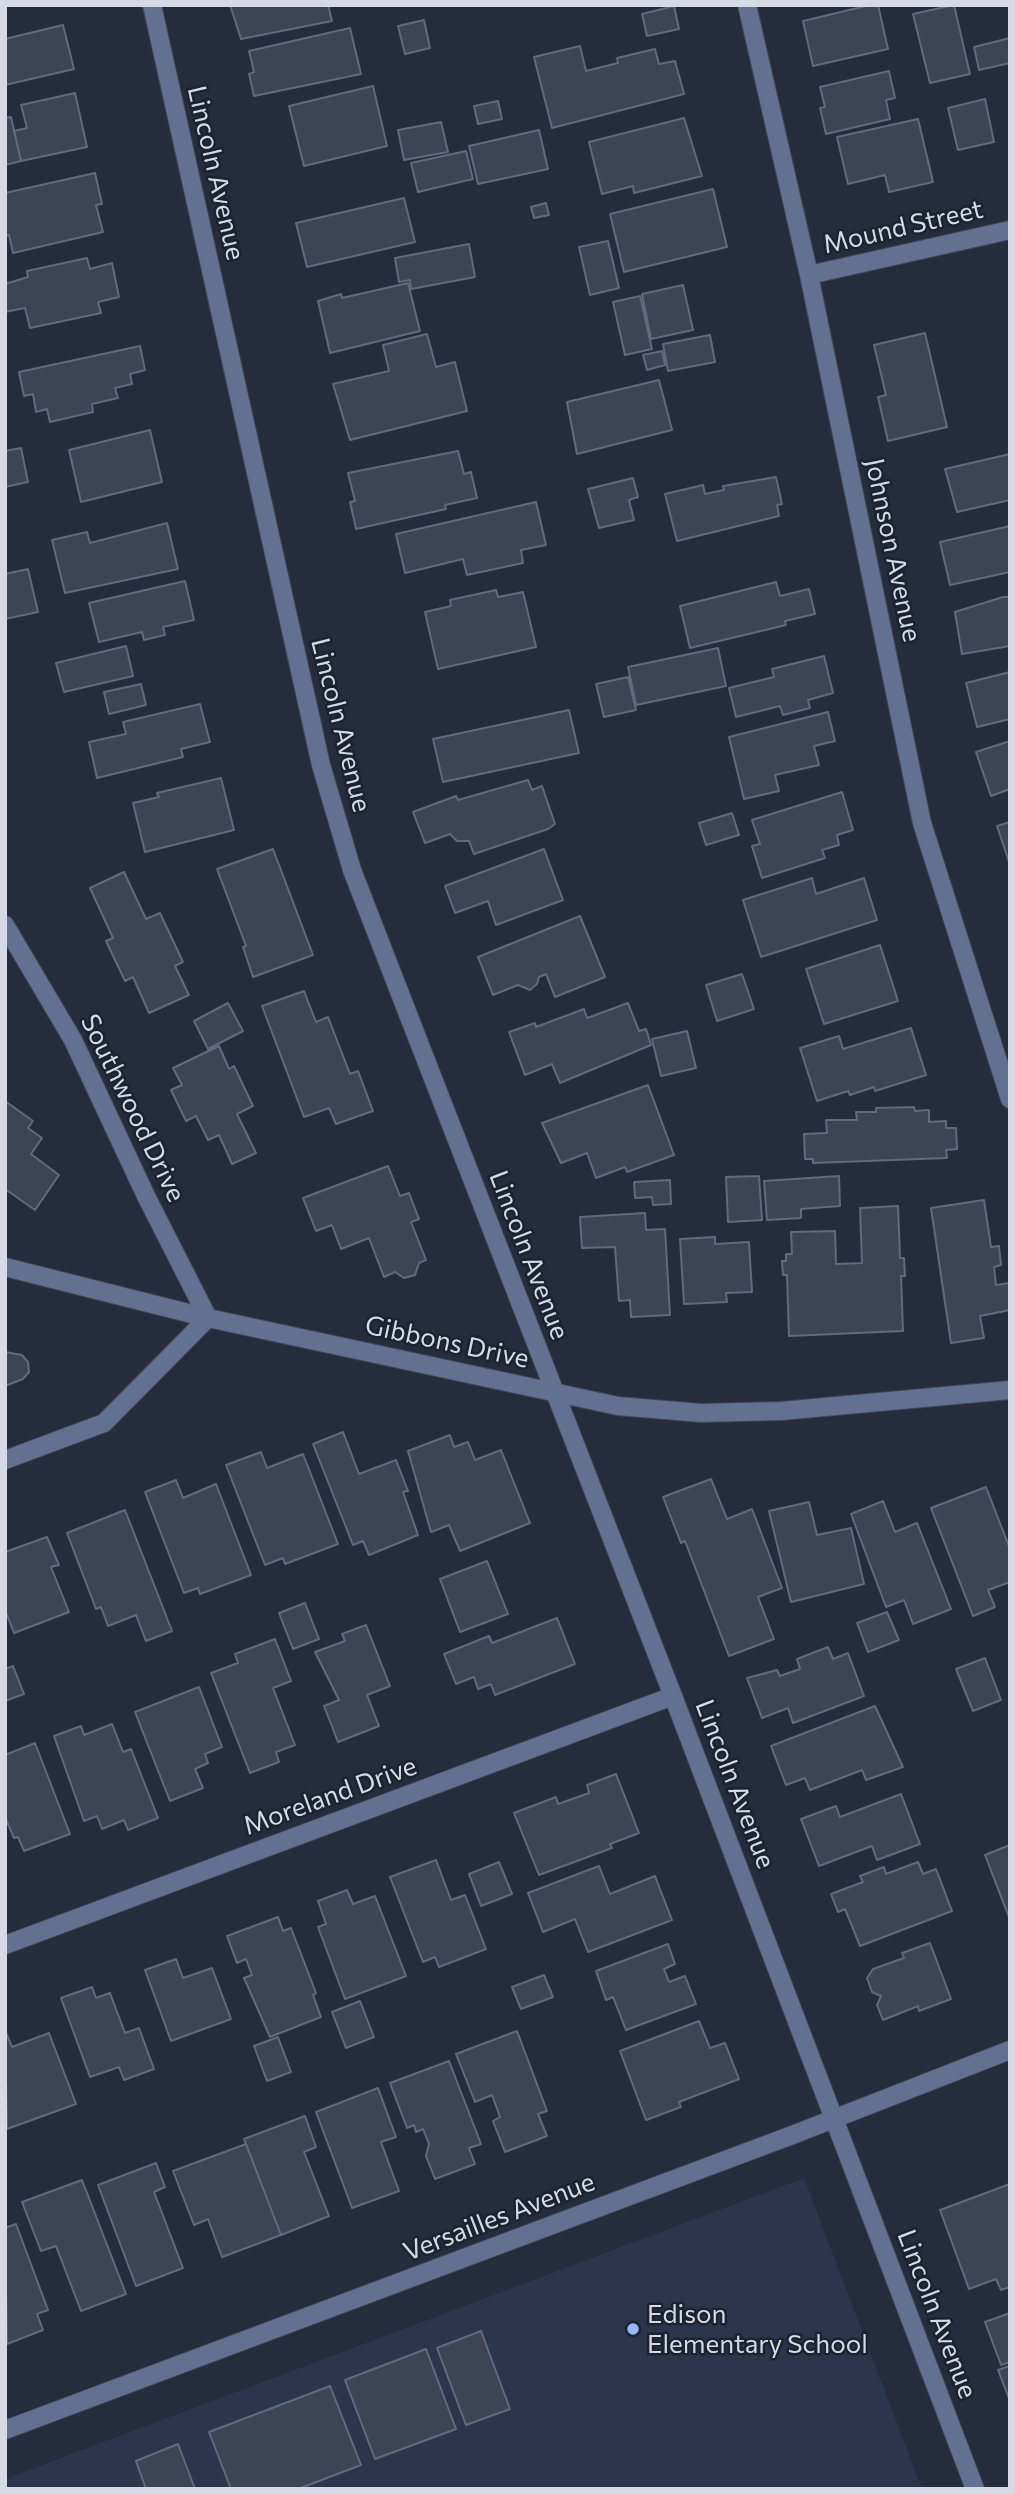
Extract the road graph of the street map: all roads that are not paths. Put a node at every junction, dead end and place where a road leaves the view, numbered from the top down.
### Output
1 (152, 5) edge
2 (747, 5) edge
3 (1010, 230) edge
4 (809, 275) junction
5 (5, 925) edge
6 (1010, 1099) edge
7 (5, 1267) edge
8 (208, 1318) junction
9 (1010, 1390) edge
10 (554, 1392) junction
11 (5, 1460) edge
12 (673, 1696) junction
13 (5, 1945) edge
14 (1010, 2050) edge
15 (835, 2118) junction
16 (5, 2431) edge
17 (975, 2489) edge

1 - 10 street, Lincoln Avenue
2 - 4 street, Johnson Avenue
3 - 4 street, Mound Street
4 - 6 street, Johnson Avenue
5 - 8 street, Southwood Drive
7 - 8 street, Gibbons Drive
8 - 10 street, Gibbons Drive
8 - 11 street
9 - 10 street, Gibbons Drive
10 - 12 street, Lincoln Avenue
12 - 13 street, Moreland Drive
12 - 15 street, Lincoln Avenue
14 - 15 street, Versailles Avenue
15 - 16 street, Versailles Avenue
15 - 17 street, Lincoln Avenue

